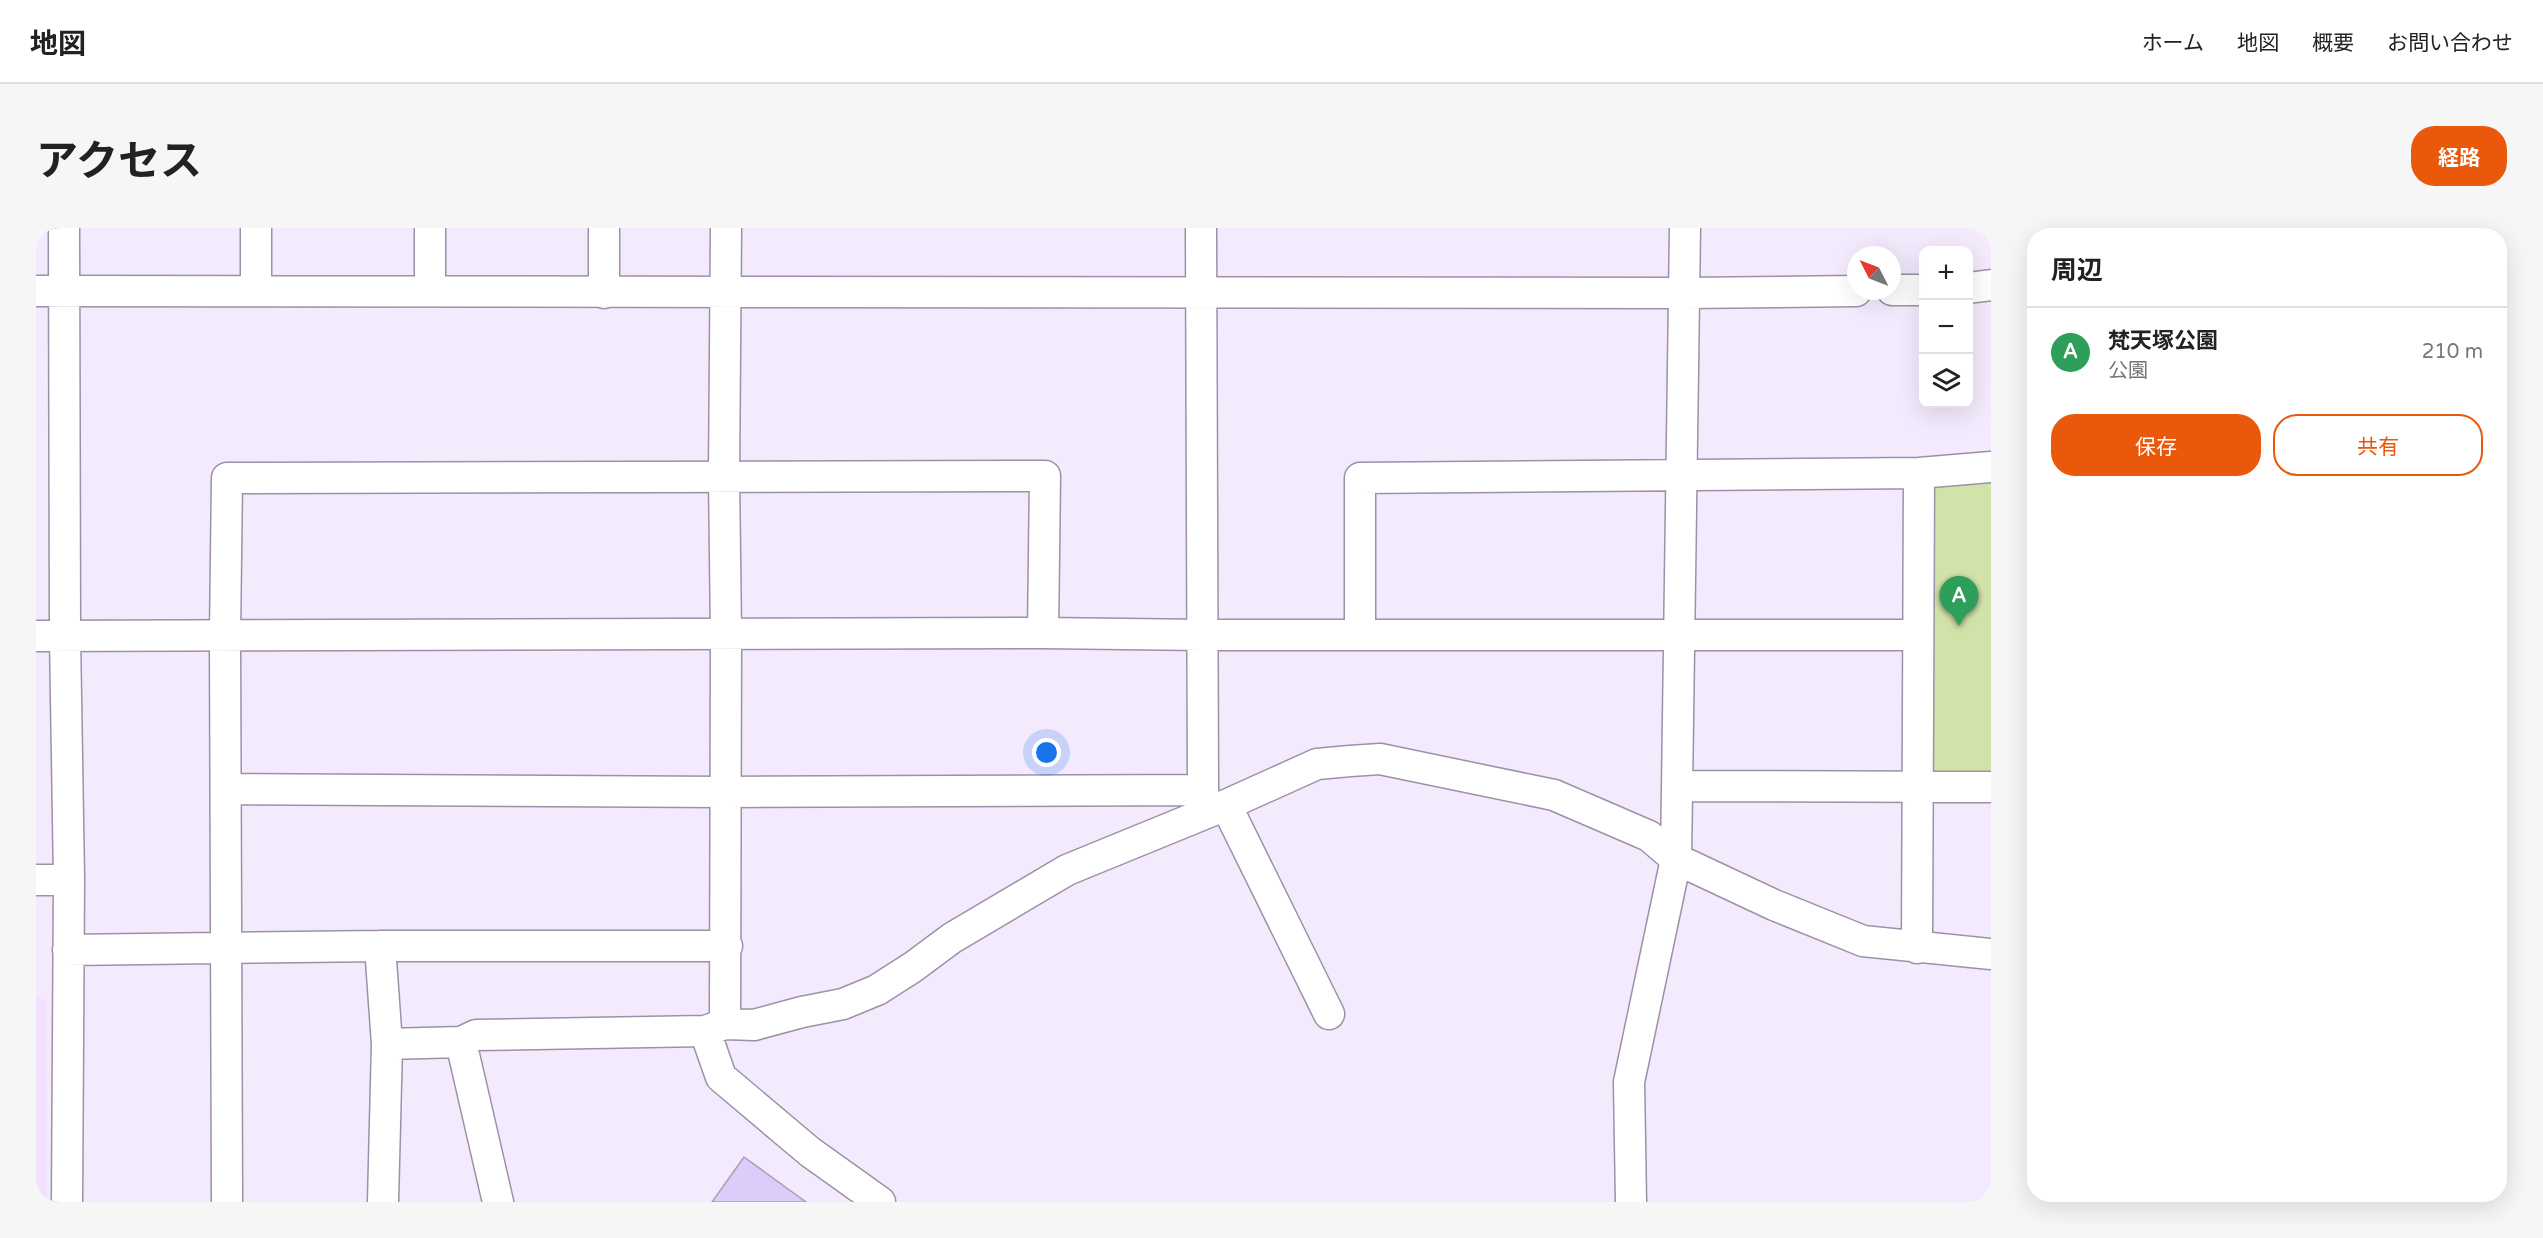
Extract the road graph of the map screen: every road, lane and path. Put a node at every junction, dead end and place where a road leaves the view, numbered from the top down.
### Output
1 (64, 228) edge
2 (256, 228) edge
3 (430, 228) edge
4 (604, 228) edge
5 (726, 228) edge
6 (1201, 228) edge
7 (1685, 228) edge
8 (1991, 285) edge
9 (1973, 287) edge
10 (1901, 290) edge
11 (1919, 290) edge
12 (50, 291) edge
13 (255, 291) junction
14 (430, 291) junction
15 (1847, 291) edge
16 (1201, 292) junction
17 (604, 293) junction
18 (727, 293) junction
19 (1685, 293) junction
20 (1991, 467) edge
21 (1919, 473) junction
22 (1682, 475) junction
23 (724, 476) junction
24 (1043, 633) junction
25 (726, 634) junction
26 (1203, 635) junction
27 (1360, 635) junction
28 (1917, 635) junction
29 (50, 636) edge
30 (225, 636) junction
31 (1680, 636) junction
32 (1677, 786) junction
33 (1918, 787) junction
34 (1991, 787) edge
35 (226, 789) junction
36 (724, 792) junction
37 (1211, 802) junction
38 (1676, 859) junction
39 (36, 880) edge
40 (69, 880) junction
41 (380, 946) junction
42 (727, 946) junction
43 (227, 947) junction
44 (1917, 948) junction
45 (68, 950) junction
46 (1991, 954) edge
47 (1329, 1014) dead end
48 (715, 1028) junction
49 (461, 1042) junction
50 (387, 1044) junction
51 (67, 1202) edge
52 (227, 1202) edge
53 (383, 1202) edge
54 (498, 1202) edge
55 (880, 1202) edge
56 (1631, 1202) edge

1 - 12 street
2 - 13 street
3 - 14 street
4 - 17 street
5 - 18 street
6 - 16 street
7 - 19 street
8 - 9 street
10 - 11 street
12 - 13 street
12 - 29 street
13 - 14 street
14 - 17 street
15 - 19 street
16 - 18 street
16 - 19 street
16 - 26 street
17 - 18 street
18 - 23 street
19 - 22 street
20 - 21 street
21 - 22 street
21 - 28 street
22 - 27 street
22 - 31 street
23 - 24 street
23 - 25 street
23 - 30 street
24 - 25 street
24 - 26 street
25 - 30 street
25 - 36 street
26 - 27 street
26 - 37 street
27 - 31 street
28 - 31 street
28 - 33 street
29 - 30 street
29 - 40 street
30 - 35 street
31 - 32 street
32 - 33 street
32 - 38 street
33 - 34 street
33 - 44 street
35 - 36 street
35 - 43 street
36 - 37 street
36 - 42 street
37 - 38 street
37 - 47 street
37 - 48 street
38 - 44 street
38 - 56 street
39 - 40 street
40 - 45 street
41 - 42 street
41 - 43 street
41 - 50 street
42 - 48 street
43 - 45 street
43 - 52 street
44 - 46 street
45 - 51 street
48 - 49 street
48 - 55 street
49 - 50 street
49 - 54 street
50 - 53 street

